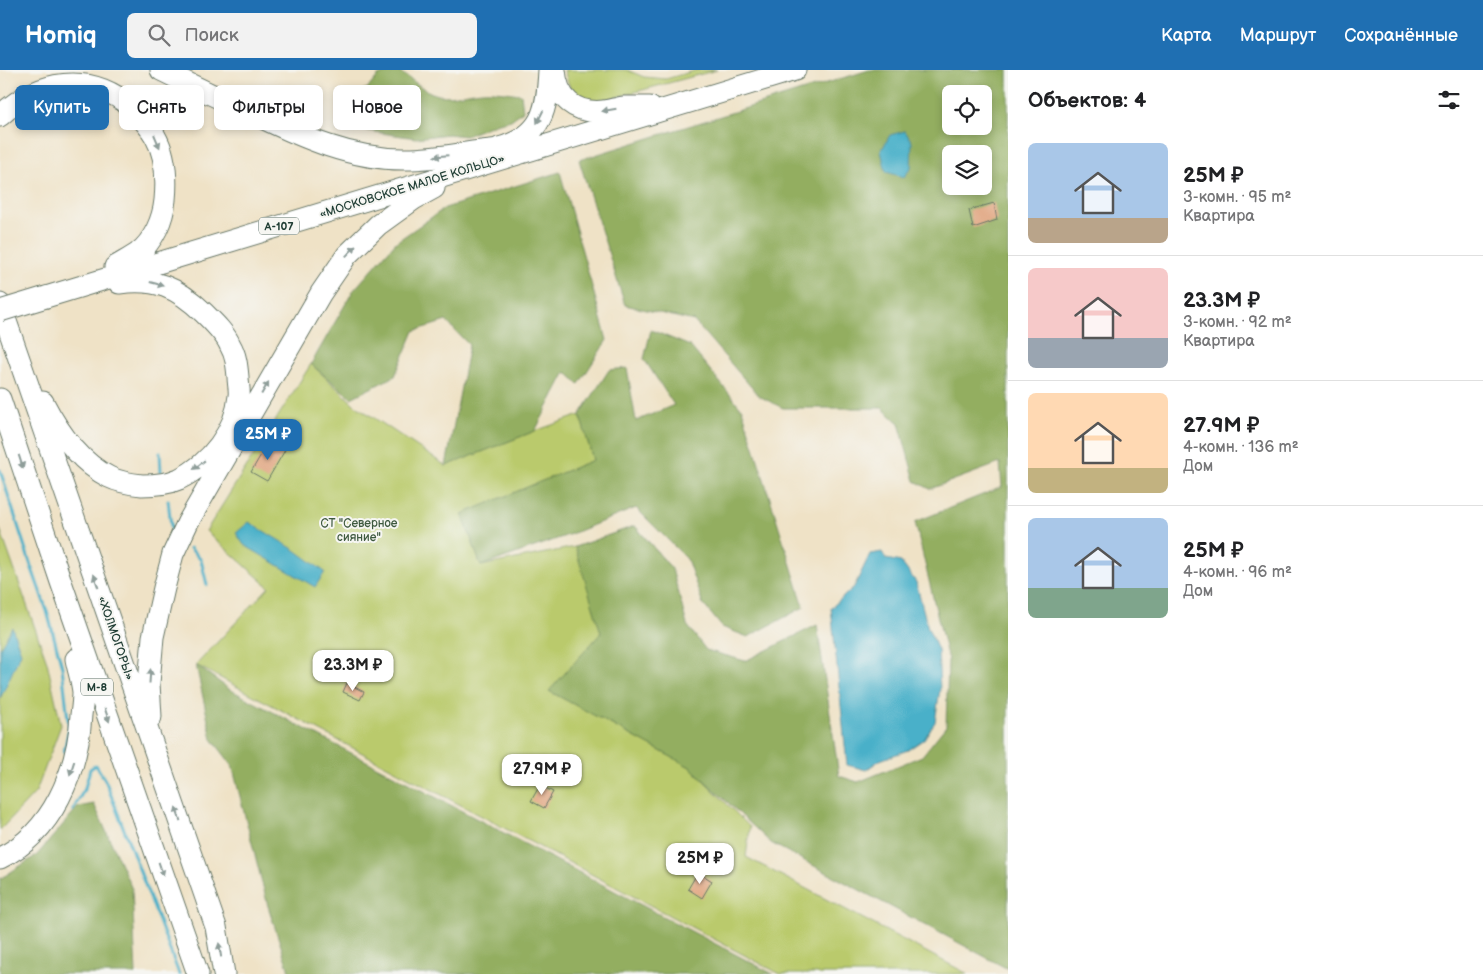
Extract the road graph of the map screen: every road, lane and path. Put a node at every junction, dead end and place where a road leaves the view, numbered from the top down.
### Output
1 (162, 70) edge
2 (549, 70) edge
3 (555, 70) edge
4 (795, 70) edge
5 (675, 107) junction
6 (0, 116) edge
7 (541, 147) junction
8 (489, 150) junction
9 (473, 168) junction
10 (79, 286) junction
11 (0, 304) edge
12 (0, 311) edge
13 (13, 344) junction
14 (0, 399) edge
15 (61, 582) junction
16 (153, 742) junction
17 (0, 858) edge
18 (198, 974) edge
19 (224, 974) edge

8 -> 1 highway
2 -> 8 highway
5 -> 3 highway
4 - 5 highway, «МОСКОВСКОЕ МАЛОЕ КОЛЬЦО» / А-107
5 - 7 highway, «МОСКОВСКОЕ МАЛОЕ КОЛЬЦО» / А-107
6 -> 10 highway
7 - 8 highway
7 - 9 highway, «МОСКОВСКОЕ МАЛОЕ КОЛЬЦО» / А-107
9 - 10 highway, «МОСКОВСКОЕ МАЛОЕ КОЛЬЦО» / А-107
16 -> 9 highway
10 - 12 highway, «МОСКОВСКОЕ МАЛОЕ КОЛЬЦО» / А-107, bridge
10 -> 13 highway
11 - 13 highway, «ХОЛМОГОРЫ» / М-8
16 -> 13 highway, «ХОЛМОГОРЫ» / М-8
14 -> 15 highway, М-8
15 -> 17 highway
15 -> 18 highway, М-8
19 -> 16 highway, «ХОЛМОГОРЫ» / М-8

